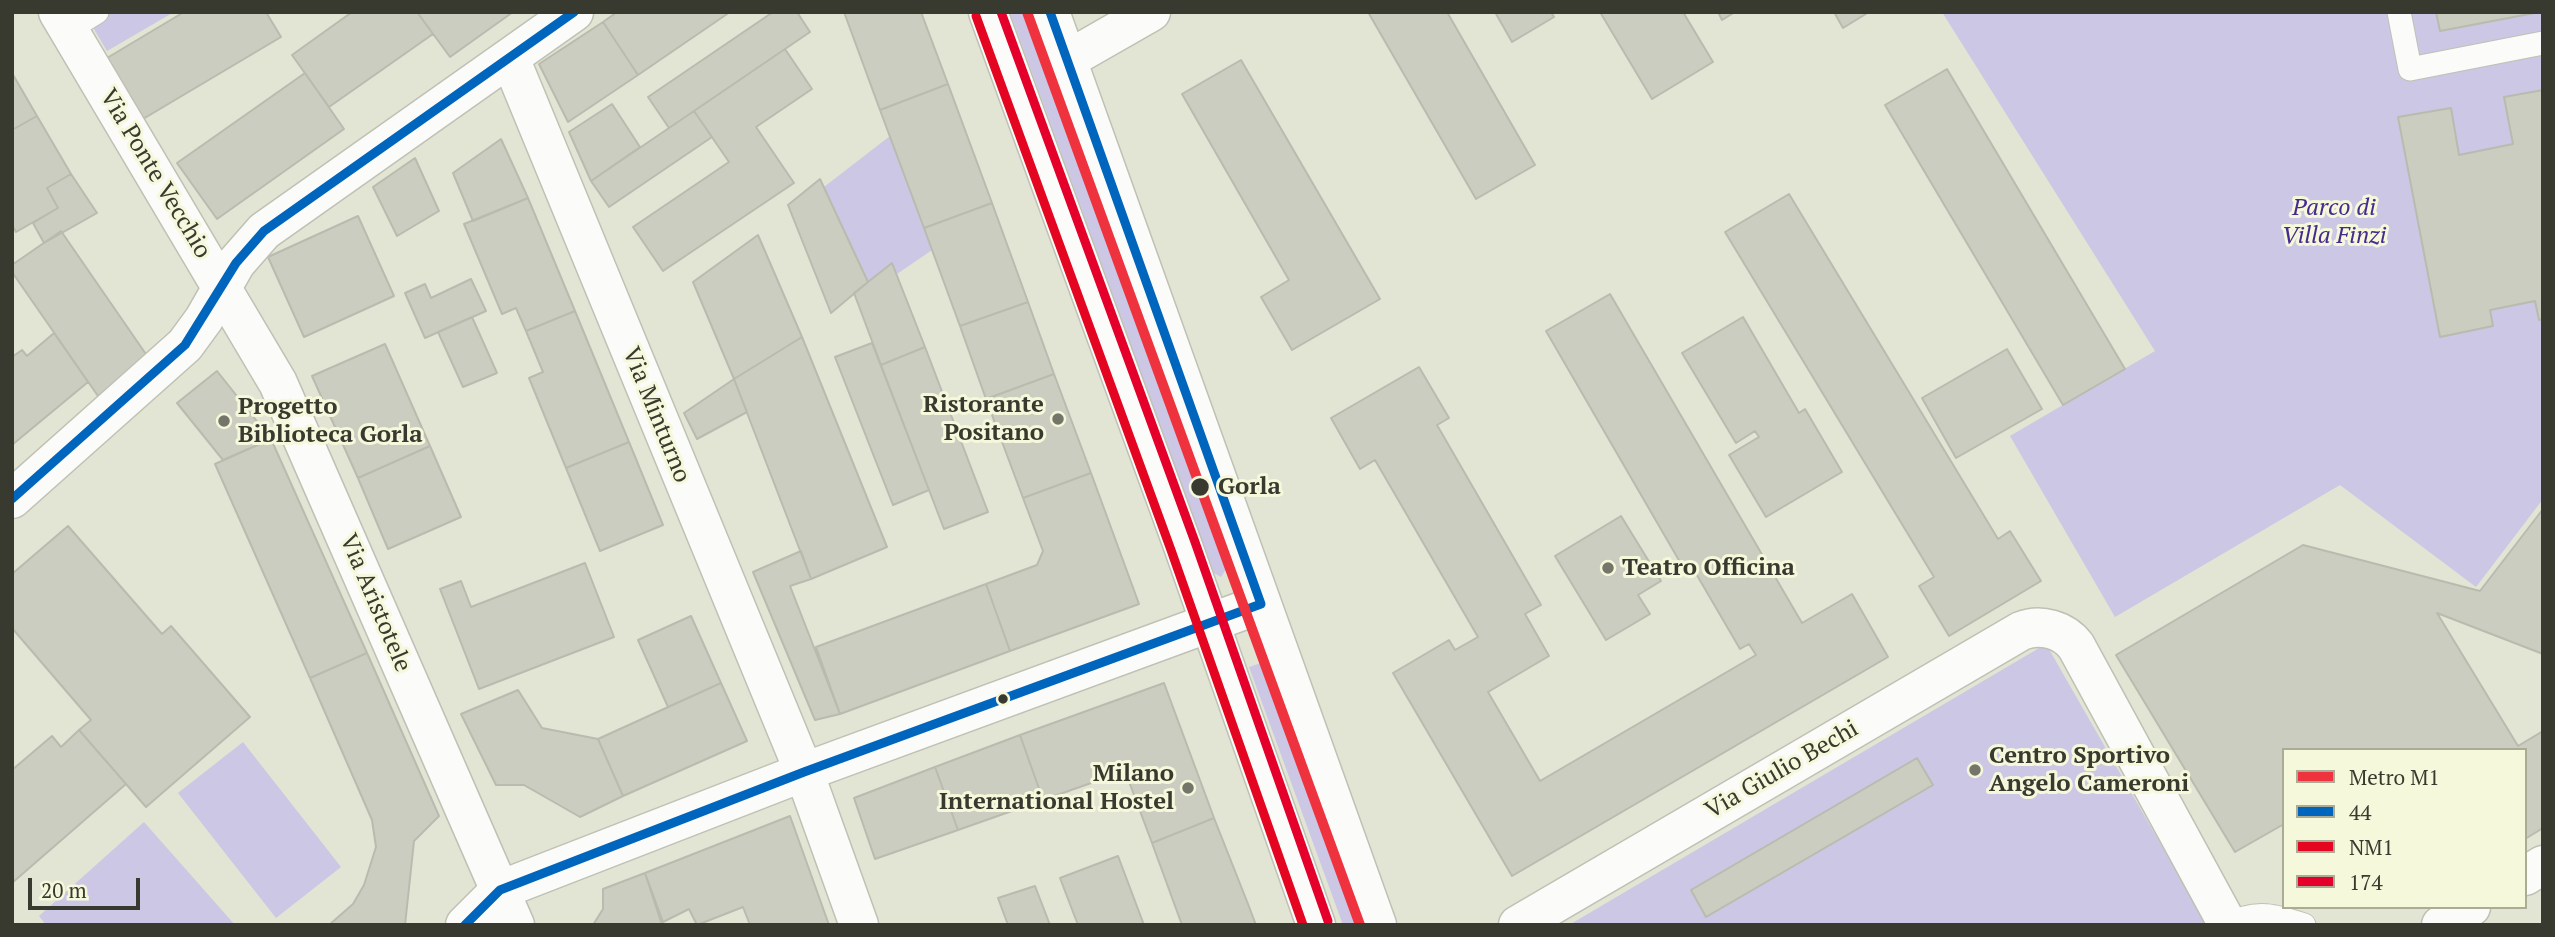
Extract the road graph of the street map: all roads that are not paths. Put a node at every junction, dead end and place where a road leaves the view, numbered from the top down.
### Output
1 (574, 12) edge
2 (988, 12) edge
3 (1050, 12) edge
4 (1150, 12) edge
5 (2399, 12) edge
6 (77, 29) edge
7 (2543, 43) edge
8 (510, 58) junction
9 (1067, 60) junction
10 (222, 288) junction
11 (12, 499) edge
12 (1261, 604) junction
13 (1209, 624) junction
14 (804, 772) junction
15 (2543, 866) edge
16 (2527, 875) edge
17 (500, 890) junction
18 (2468, 909) edge
19 (465, 925) edge
20 (515, 925) edge
21 (859, 925) edge
22 (1316, 925) edge
23 (1377, 925) edge
24 (1518, 925) edge
25 (2229, 925) edge
26 (2304, 925) edge
27 (2441, 925) edge

1 - 8 street
2 - 13 street
3 - 9 street
4 - 9 street
5 - 7 lane
6 - 10 street, Via Ponte Vecchio
8 - 10 street
8 - 14 street, Via Minturno
9 - 12 street
10 - 11 street
10 - 17 street, Via Aristotele
12 - 13 street
12 - 23 street
13 - 14 street
13 - 22 street
14 - 17 street
14 - 21 street, Via Minturno
15 - 16 street
17 - 19 street
17 - 20 street, Via Aristotele
18 - 27 street
24 - 25 street, Via Giulio Bechi
25 - 26 lane

